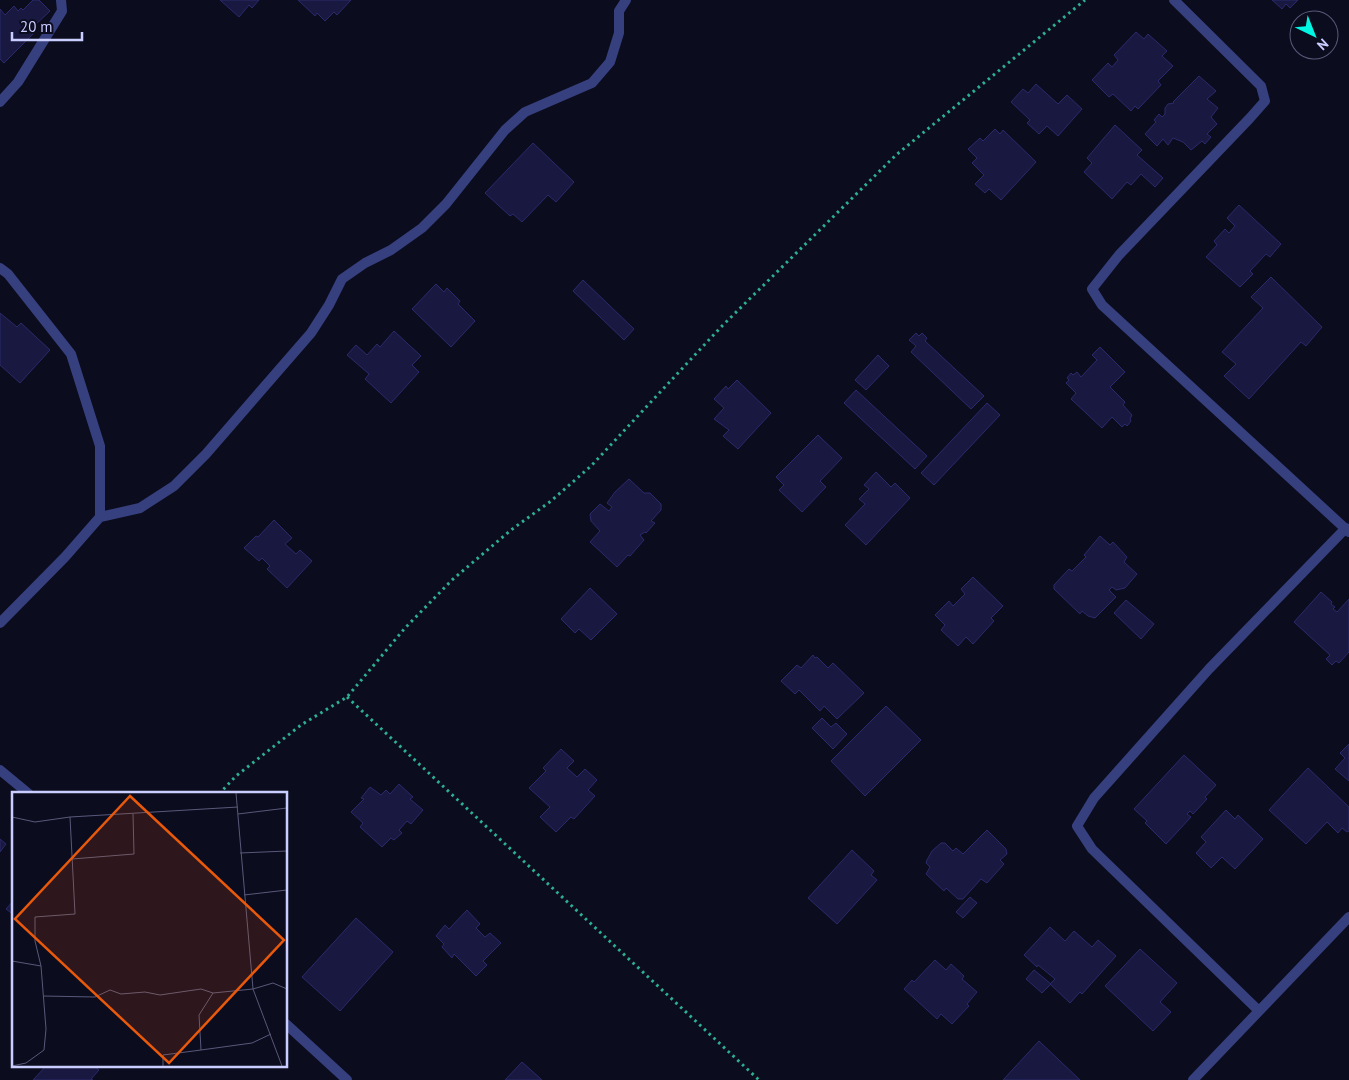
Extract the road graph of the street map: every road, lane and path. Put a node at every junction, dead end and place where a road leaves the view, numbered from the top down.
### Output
1 (61, 0) edge
2 (626, 0) edge
3 (1086, 0) edge
4 (1174, 0) edge
5 (0, 102) edge
6 (0, 268) edge
7 (100, 517) junction
8 (1347, 530) edge
9 (0, 623) edge
10 (347, 697) junction
11 (0, 770) edge
12 (27, 792) edge
13 (222, 792) edge
14 (1349, 916) edge
15 (1259, 1011) junction
16 (288, 1026) edge
17 (347, 1080) edge
18 (759, 1080) edge
19 (1193, 1080) edge

1 - 5 street
2 - 7 street
3 - 10 path
4 - 8 street
6 - 7 street
7 - 9 street
8 - 15 street
10 - 13 path
10 - 18 path
11 - 12 street
14 - 15 street
15 - 19 street
16 - 17 street

